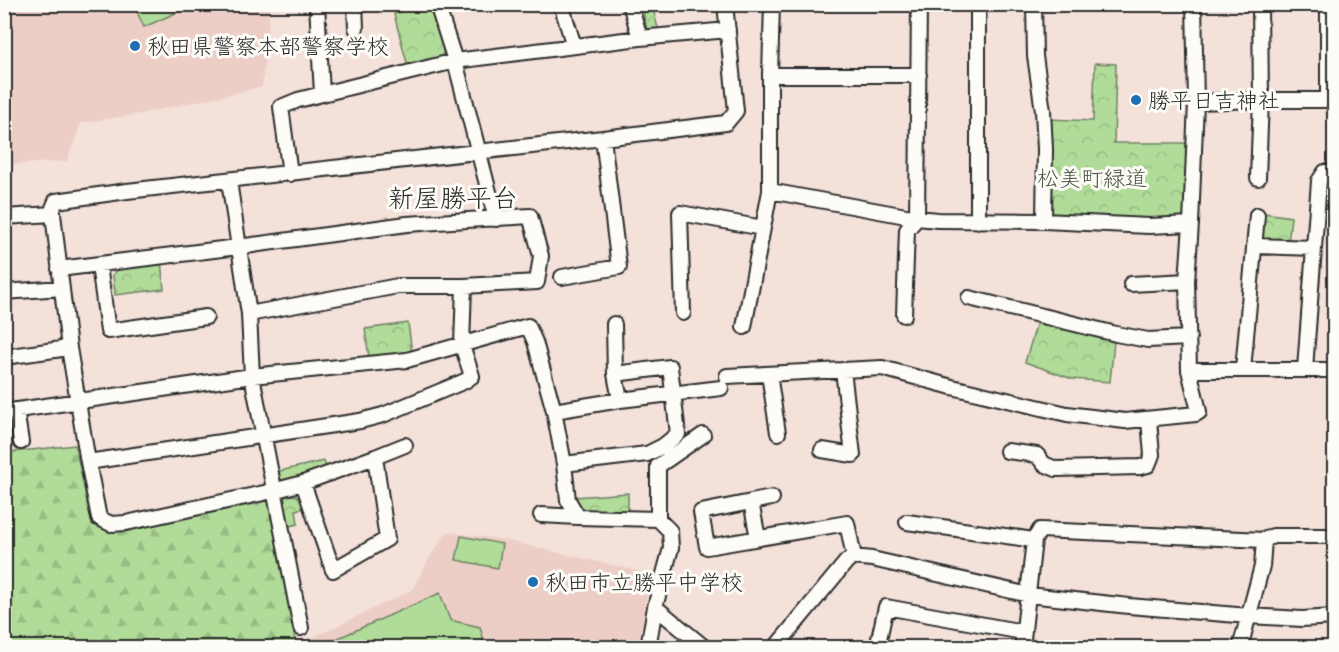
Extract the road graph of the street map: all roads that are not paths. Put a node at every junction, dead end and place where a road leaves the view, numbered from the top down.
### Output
1 (317, 4) edge
2 (355, 4) edge
3 (437, 4) edge
4 (561, 4) edge
5 (630, 4) edge
6 (725, 4) edge
7 (772, 4) edge
8 (919, 4) edge
9 (978, 4) edge
10 (1034, 4) edge
11 (1194, 4) edge
12 (1260, 4) edge
13 (1328, 4) edge
14 (356, 28) dead end
15 (728, 30) junction
16 (640, 38) junction
17 (574, 46) junction
18 (455, 61) junction
19 (770, 75) junction
20 (918, 75) junction
21 (322, 94) junction
22 (1261, 100) junction
23 (1331, 100) edge
24 (1196, 102) junction
25 (603, 138) junction
26 (479, 152) junction
27 (1335, 172) edge
28 (291, 174) junction
29 (1258, 178) dead end
30 (229, 181) junction
31 (770, 191) junction
32 (53, 214) junction
33 (1257, 215) dead end
34 (4, 217) edge
35 (917, 218) junction
36 (495, 219) junction
37 (978, 221) junction
38 (1044, 221) junction
39 (1191, 224) junction
40 (763, 228) junction
41 (1254, 246) junction
42 (238, 247) junction
43 (1314, 248) junction
44 (99, 265) junction
45 (59, 268) junction
46 (562, 277) dead end
47 (1187, 281) junction
48 (1131, 284) dead end
49 (464, 286) junction
50 (62, 288) junction
51 (4, 292) edge
52 (969, 298) dead end
53 (682, 313) dead end
54 (249, 314) junction
55 (904, 315) dead end
56 (206, 317) dead end
57 (615, 324) dead end
58 (744, 327) dead end
59 (1189, 339) junction
60 (462, 345) junction
61 (69, 348) junction
62 (4, 357) edge
63 (1305, 369) junction
64 (843, 370) junction
65 (1189, 370) junction
66 (1243, 370) junction
67 (1335, 370) edge
68 (615, 374) junction
69 (769, 374) junction
70 (252, 376) junction
71 (674, 393) junction
72 (620, 400) junction
73 (77, 401) junction
74 (10, 411) edge
75 (554, 411) junction
76 (1149, 420) junction
77 (778, 433) dead end
78 (263, 435) junction
79 (703, 435) dead end
80 (21, 442) dead end
81 (405, 445) dead end
82 (822, 450) dead end
83 (1007, 451) dead end
84 (375, 457) junction
85 (88, 462) junction
86 (564, 464) junction
87 (303, 483) junction
88 (273, 491) junction
89 (772, 498) dead end
90 (752, 502) junction
91 (541, 515) dead end
92 (578, 517) junction
93 (658, 519) junction
94 (908, 522) dead end
95 (1335, 534) edge
96 (758, 538) junction
97 (1034, 540) junction
98 (1264, 540) junction
99 (854, 557) junction
100 (1029, 595) junction
101 (655, 607) junction
102 (1249, 616) junction
103 (1335, 617) edge
104 (301, 628) dead end
105 (1023, 632) junction
106 (648, 648) edge
107 (705, 648) edge
108 (775, 648) edge
109 (878, 648) edge
110 (1022, 648) edge
111 (1240, 648) edge

1 - 21 street
2 - 14 street
3 - 18 street
4 - 17 street
5 - 16 street
6 - 15 street
7 - 19 street
8 - 20 street
9 - 37 street
10 - 38 street
11 - 24 street
12 - 22 street
13 - 23 street
15 - 16 street
15 - 25 street
16 - 17 street
17 - 18 street
18 - 21 street
18 - 26 street
19 - 20 street
19 - 31 street
20 - 35 street
21 - 28 street
22 - 23 street
22 - 24 street
22 - 29 street
24 - 39 street
25 - 26 street
25 - 46 street
26 - 28 street
26 - 36 street
27 - 43 street
28 - 30 street
30 - 32 street
30 - 42 street
31 - 35 street
31 - 40 street
32 - 34 street
32 - 45 street
33 - 41 street
35 - 37 street
35 - 55 street
36 - 42 street
36 - 49 street
37 - 38 street
38 - 39 street
39 - 47 street
40 - 53 street
40 - 58 street
41 - 43 street
41 - 66 street
42 - 44 street
42 - 54 street
43 - 63 street
44 - 45 street
44 - 56 street
45 - 50 street
47 - 48 street
47 - 59 street
49 - 54 street
49 - 60 street
50 - 51 street
50 - 61 street
52 - 59 street
54 - 70 street
57 - 68 street
59 - 65 street
60 - 70 street
60 - 75 street
60 - 78 street
61 - 62 street
61 - 73 street
63 - 66 street
63 - 67 street
64 - 69 street
64 - 76 street
64 - 82 street
65 - 66 street
65 - 76 street
68 - 71 street
68 - 72 street
69 - 71 street
69 - 77 street
70 - 73 street
70 - 78 street
71 - 72 street
71 - 86 street
72 - 75 street
73 - 74 street
73 - 85 street
74 - 80 street
75 - 86 street
76 - 83 street
78 - 85 street
78 - 88 street
79 - 93 street
81 - 84 street
84 - 87 street
84 - 87 street
85 - 88 street
86 - 92 street
87 - 88 street
88 - 104 street
89 - 90 street
90 - 96 street
90 - 96 street
91 - 92 street
92 - 93 street
93 - 101 street
94 - 97 street
95 - 98 street
96 - 99 street
97 - 98 street
97 - 100 street
98 - 102 street
99 - 100 street
99 - 108 street
100 - 102 street
100 - 105 street
101 - 106 street
101 - 107 street
102 - 103 street
102 - 111 street
105 - 109 street
105 - 110 street

